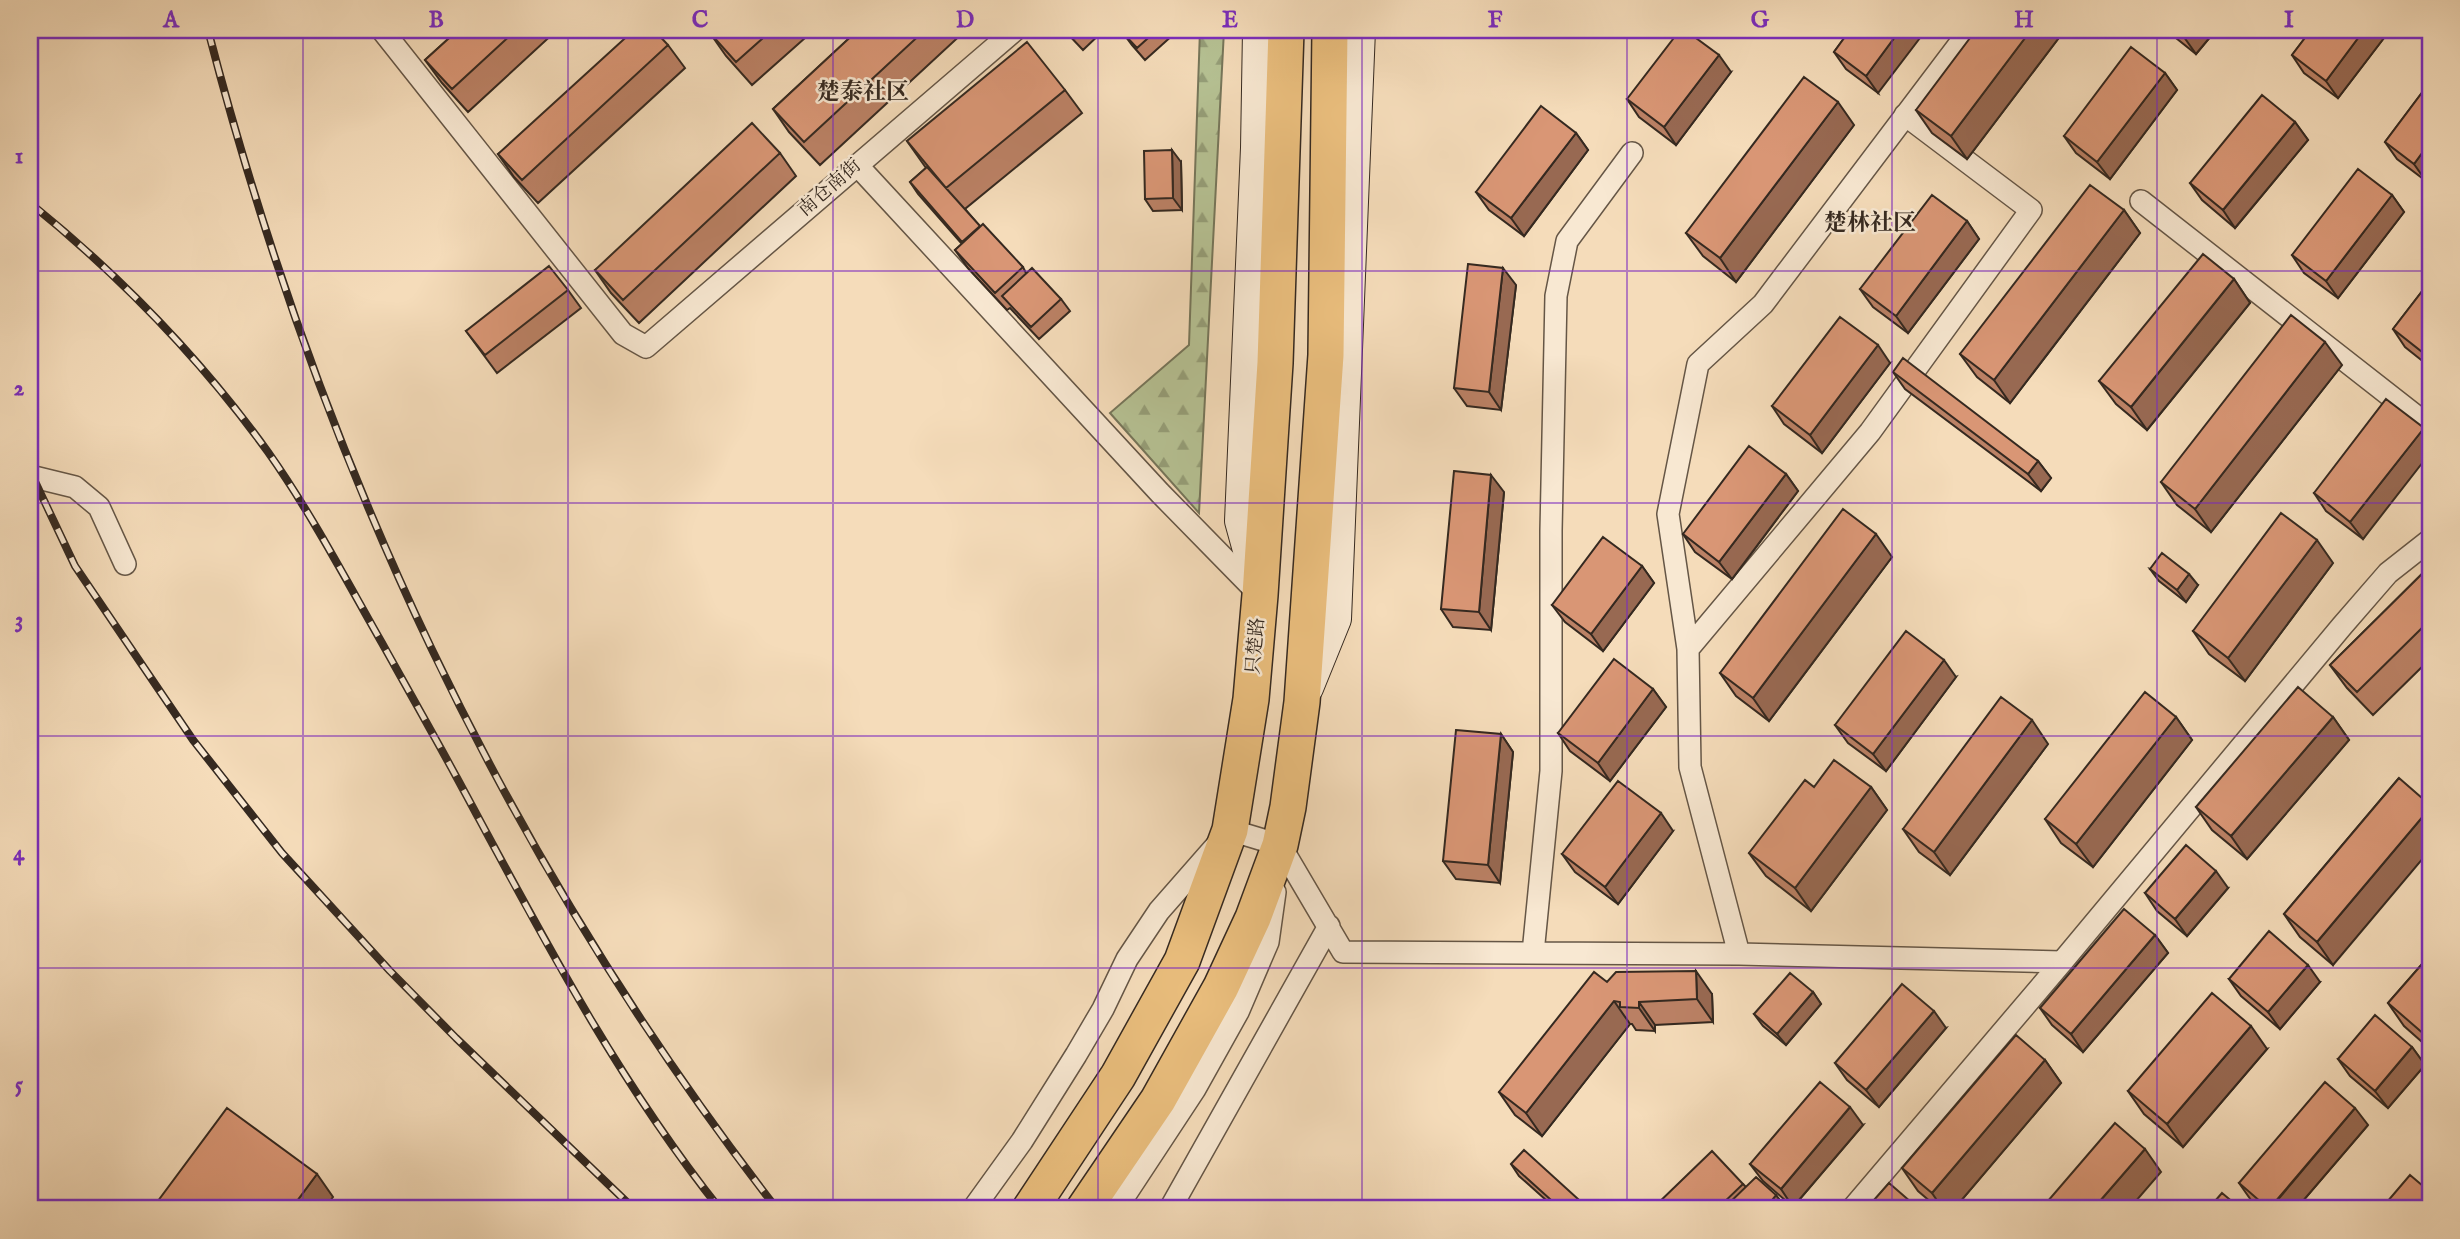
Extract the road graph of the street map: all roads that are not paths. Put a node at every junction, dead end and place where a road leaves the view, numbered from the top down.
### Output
1 (382, 30) edge
2 (1015, 30) edge
3 (1258, 30) edge
4 (1286, 30) edge
5 (1330, 30) edge
6 (1360, 30) edge
7 (1970, 30) edge
8 (1905, 115) junction
9 (1632, 153) dead end
10 (858, 165) junction
11 (2141, 201) dead end
12 (2430, 427) edge
13 (30, 476) edge
14 (2430, 540) edge
15 (125, 564) dead end
16 (1260, 595) junction
17 (1688, 649) junction
18 (1302, 702) junction
19 (1230, 830) junction
20 (1280, 845) junction
21 (1329, 926) junction
22 (1533, 953) junction
23 (1739, 954) junction
24 (2062, 962) junction
25 (973, 1209) edge
26 (1030, 1209) edge
27 (1084, 1209) edge
28 (1116, 1209) edge
29 (1170, 1209) edge
30 (1852, 1209) edge

1 - 10 street, 南仓南街
2 - 10 street, 南仓南街
3 - 16 main road
4 - 16 highway, 只楚路
5 - 18 highway
6 - 18 main road
7 - 8 street
8 - 17 street
8 - 17 street
9 - 22 street
10 - 16 street
11 - 12 street
13 - 15 street
14 - 24 street
16 - 19 highway, 只楚路
17 - 23 street
18 - 20 highway
19 - 20 street
19 - 25 street
19 - 26 highway, 只楚路
20 - 21 street
20 - 27 highway
20 - 28 street
21 - 22 street
21 - 29 street
22 - 23 street
23 - 24 street
24 - 30 street

